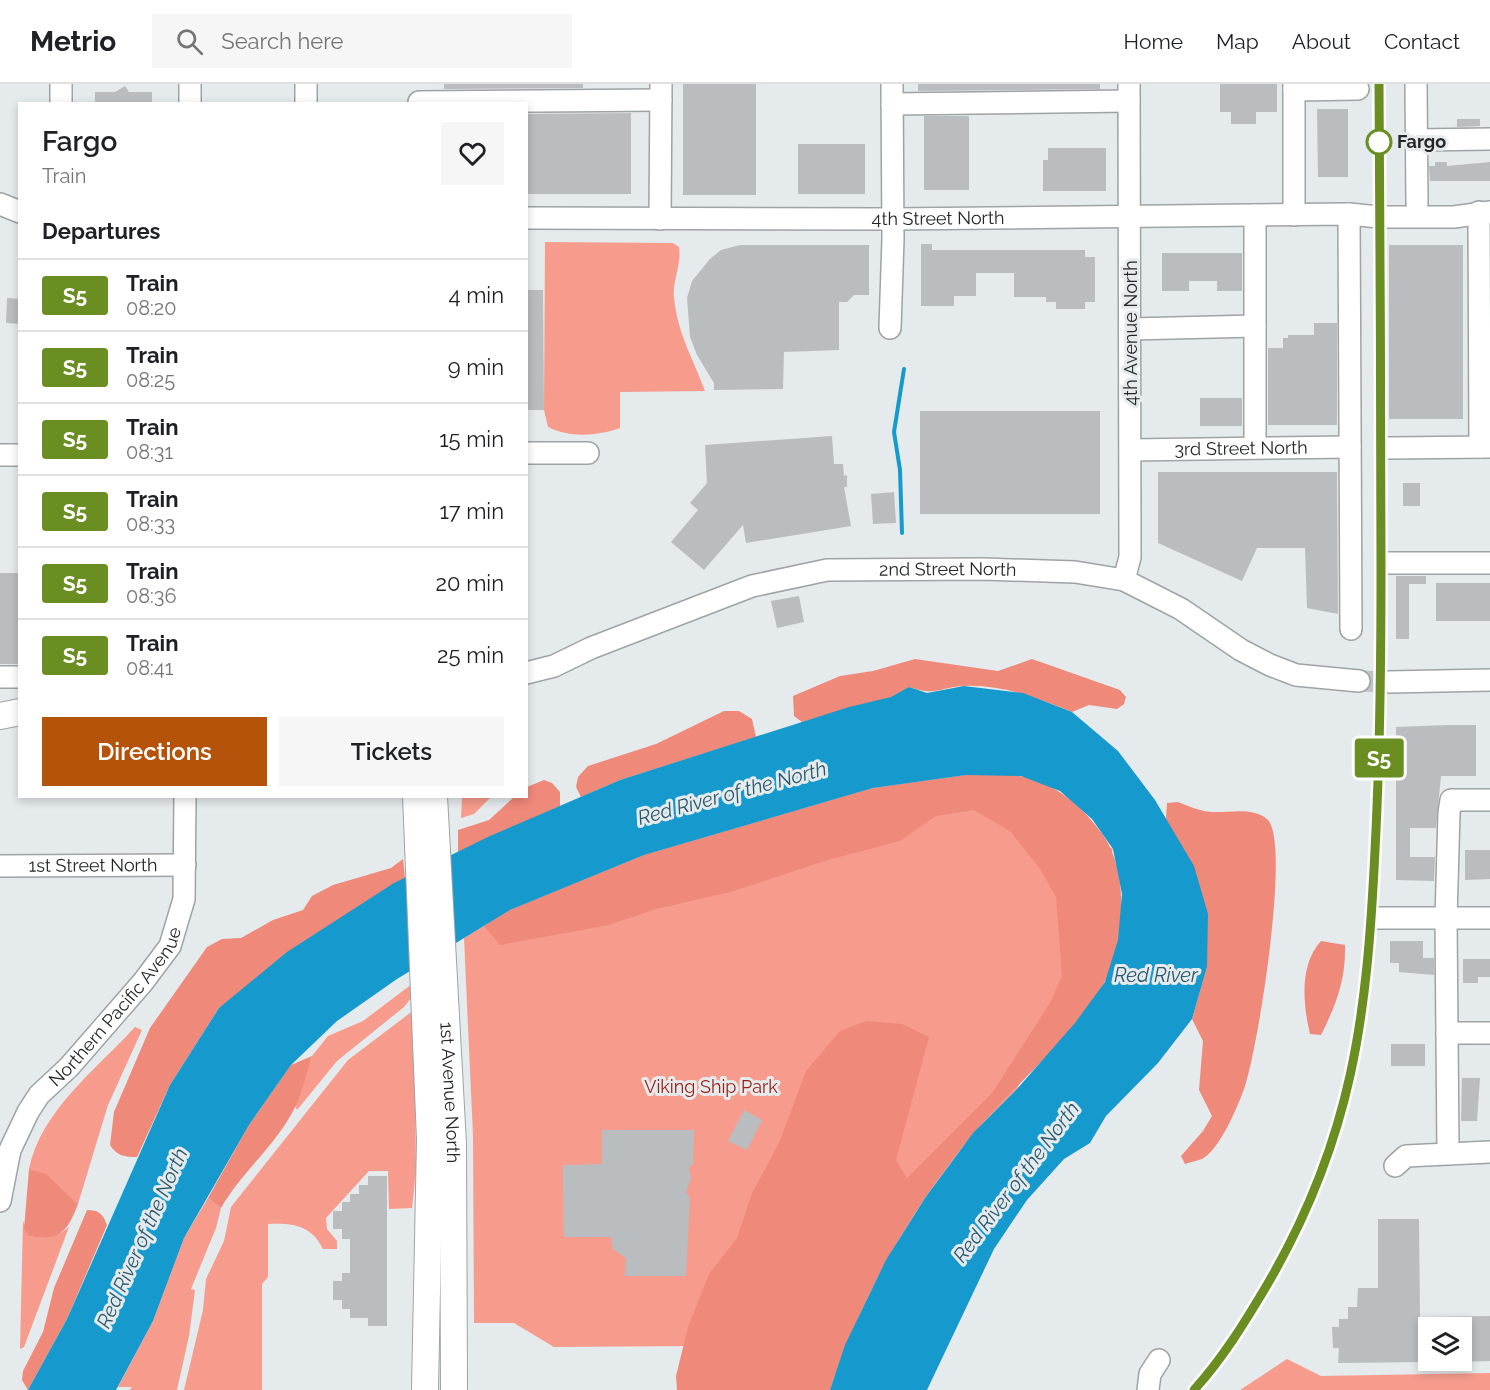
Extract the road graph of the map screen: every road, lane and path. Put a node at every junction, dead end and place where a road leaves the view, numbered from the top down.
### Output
1 (61, 84) edge
2 (190, 84) edge
3 (306, 84) edge
4 (1416, 84) edge
5 (1294, 87) edge
6 (1358, 89) dead end
7 (661, 92) edge
8 (1129, 92) edge
9 (892, 94) edge
10 (419, 97) edge
11 (61, 102) edge
12 (190, 102) edge
13 (306, 102) edge
14 (1490, 139) edge
15 (1416, 140) junction
16 (0, 204) edge
17 (1417, 204) junction
18 (18, 211) edge
19 (1481, 212) edge
20 (1349, 214) junction
21 (1255, 215) junction
22 (1294, 215) junction
23 (1130, 216) junction
24 (528, 218) edge
25 (660, 219) junction
26 (893, 219) junction
27 (1255, 326) junction
28 (890, 328) dead end
29 (1484, 328) edge
30 (1131, 329) junction
31 (1350, 447) junction
32 (1485, 447) edge
33 (1255, 448) junction
34 (1388, 448) dead end
35 (1131, 450) junction
36 (528, 453) edge
37 (588, 453) dead end
38 (0, 455) edge
39 (18, 455) edge
40 (1386, 563) dead end
41 (1490, 563) edge
42 (1124, 580) junction
43 (1351, 629) dead end
44 (528, 672) edge
45 (0, 677) edge
46 (18, 677) edge
47 (1490, 680) edge
48 (1359, 681) tunnel mouth
49 (1389, 682) tunnel mouth
50 (0, 703) edge
51 (18, 704) edge
52 (18, 712) edge
53 (0, 716) edge
54 (185, 798) edge
55 (416, 798) edge
56 (434, 798) edge
57 (1490, 800) edge
58 (0, 866) edge
59 (185, 866) junction
60 (1376, 918) dead end
61 (1446, 918) junction
62 (1490, 918) edge
63 (1447, 1033) junction
64 (1490, 1033) edge
65 (441, 1142) junction
66 (1448, 1152) junction
67 (1490, 1152) edge
68 (1395, 1166) dead end
69 (1, 1193) edge
70 (1159, 1360) dead end
71 (425, 1390) edge
72 (454, 1390) edge
73 (1148, 1390) edge

1 - 11 street
2 - 12 street
3 - 13 street
4 - 15 street
5 - 6 street
5 - 22 street
7 - 10 street
7 - 25 street
8 - 9 street
8 - 23 street, 4th Avenue North
9 - 26 street
14 - 15 street
15 - 17 street
16 - 18 street
17 - 19 street, 4th Street North
17 - 20 street, 4th Street North
19 - 20 street, 4th Street North
19 - 29 street
20 - 22 street, 4th Street North
20 - 31 street
21 - 22 street, 4th Street North
21 - 23 street, 4th Street North
21 - 27 street
23 - 26 street, 4th Street North
23 - 30 street, 4th Avenue North
24 - 25 street, 4th Street North
25 - 26 street, 4th Street North
26 - 28 street
27 - 30 street
27 - 33 street
29 - 32 street
30 - 35 street, 4th Avenue North
31 - 33 street, 3rd Street North
31 - 43 street
32 - 34 street
33 - 35 street, 3rd Street North
35 - 42 street, 4th Avenue North
36 - 37 street
38 - 39 street
40 - 41 street
42 - 44 street, 2nd Street North
42 - 48 street, 2nd Street North
45 - 46 street
47 - 49 street
50 - 51 main road
52 - 53 main road
54 - 59 street, Northern Pacific Avenue
55 - 65 main road, 1st Avenue North
56 - 65 main road, 1st Avenue North
57 - 61 street
58 - 59 street, 1st Street North
59 - 69 street, Northern Pacific Avenue
60 - 61 street
61 - 62 street
61 - 63 street
63 - 64 street
63 - 66 street
65 - 71 main road, 1st Avenue North
65 - 72 main road, 1st Avenue North
66 - 67 street
66 - 68 street
70 - 73 street

